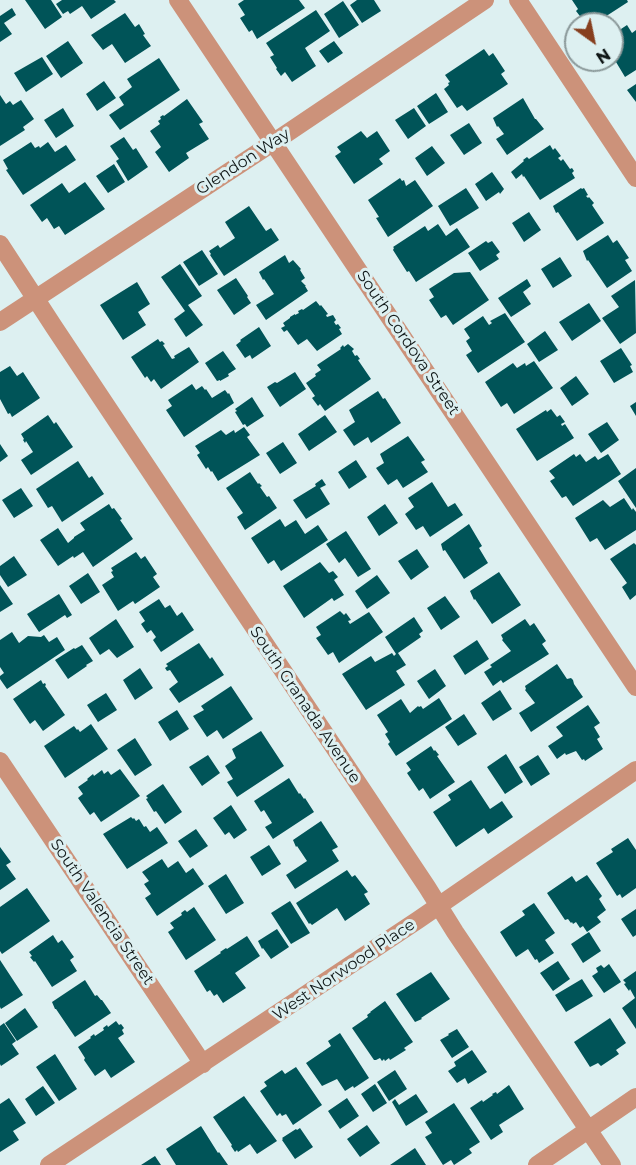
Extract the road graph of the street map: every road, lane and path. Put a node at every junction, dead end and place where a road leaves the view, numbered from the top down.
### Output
1 (178, 0) edge
2 (485, 0) edge
3 (518, 0) edge
4 (274, 142) junction
5 (636, 178) edge
6 (0, 244) edge
7 (35, 298) junction
8 (0, 322) edge
9 (636, 687) edge
10 (0, 761) edge
11 (636, 770) edge
12 (438, 906) junction
13 (203, 1064) junction
14 (636, 1097) edge
15 (588, 1130) junction
16 (49, 1165) edge
17 (537, 1165) edge
18 (612, 1165) edge

1 - 4 street, South Cordova Street
2 - 4 street, Glendon Way
3 - 5 street
4 - 7 street, Glendon Way
4 - 9 street, South Cordova Street
6 - 7 street, South Granada Avenue
7 - 8 street, Glendon Way
7 - 12 street, South Granada Avenue
10 - 13 street, South Valencia Street
11 - 12 street, West Norwood Place
12 - 13 street, West Norwood Place
12 - 15 street, South Granada Avenue
13 - 16 street, West Norwood Place
14 - 15 street
15 - 17 street
15 - 18 street, South Granada Avenue

